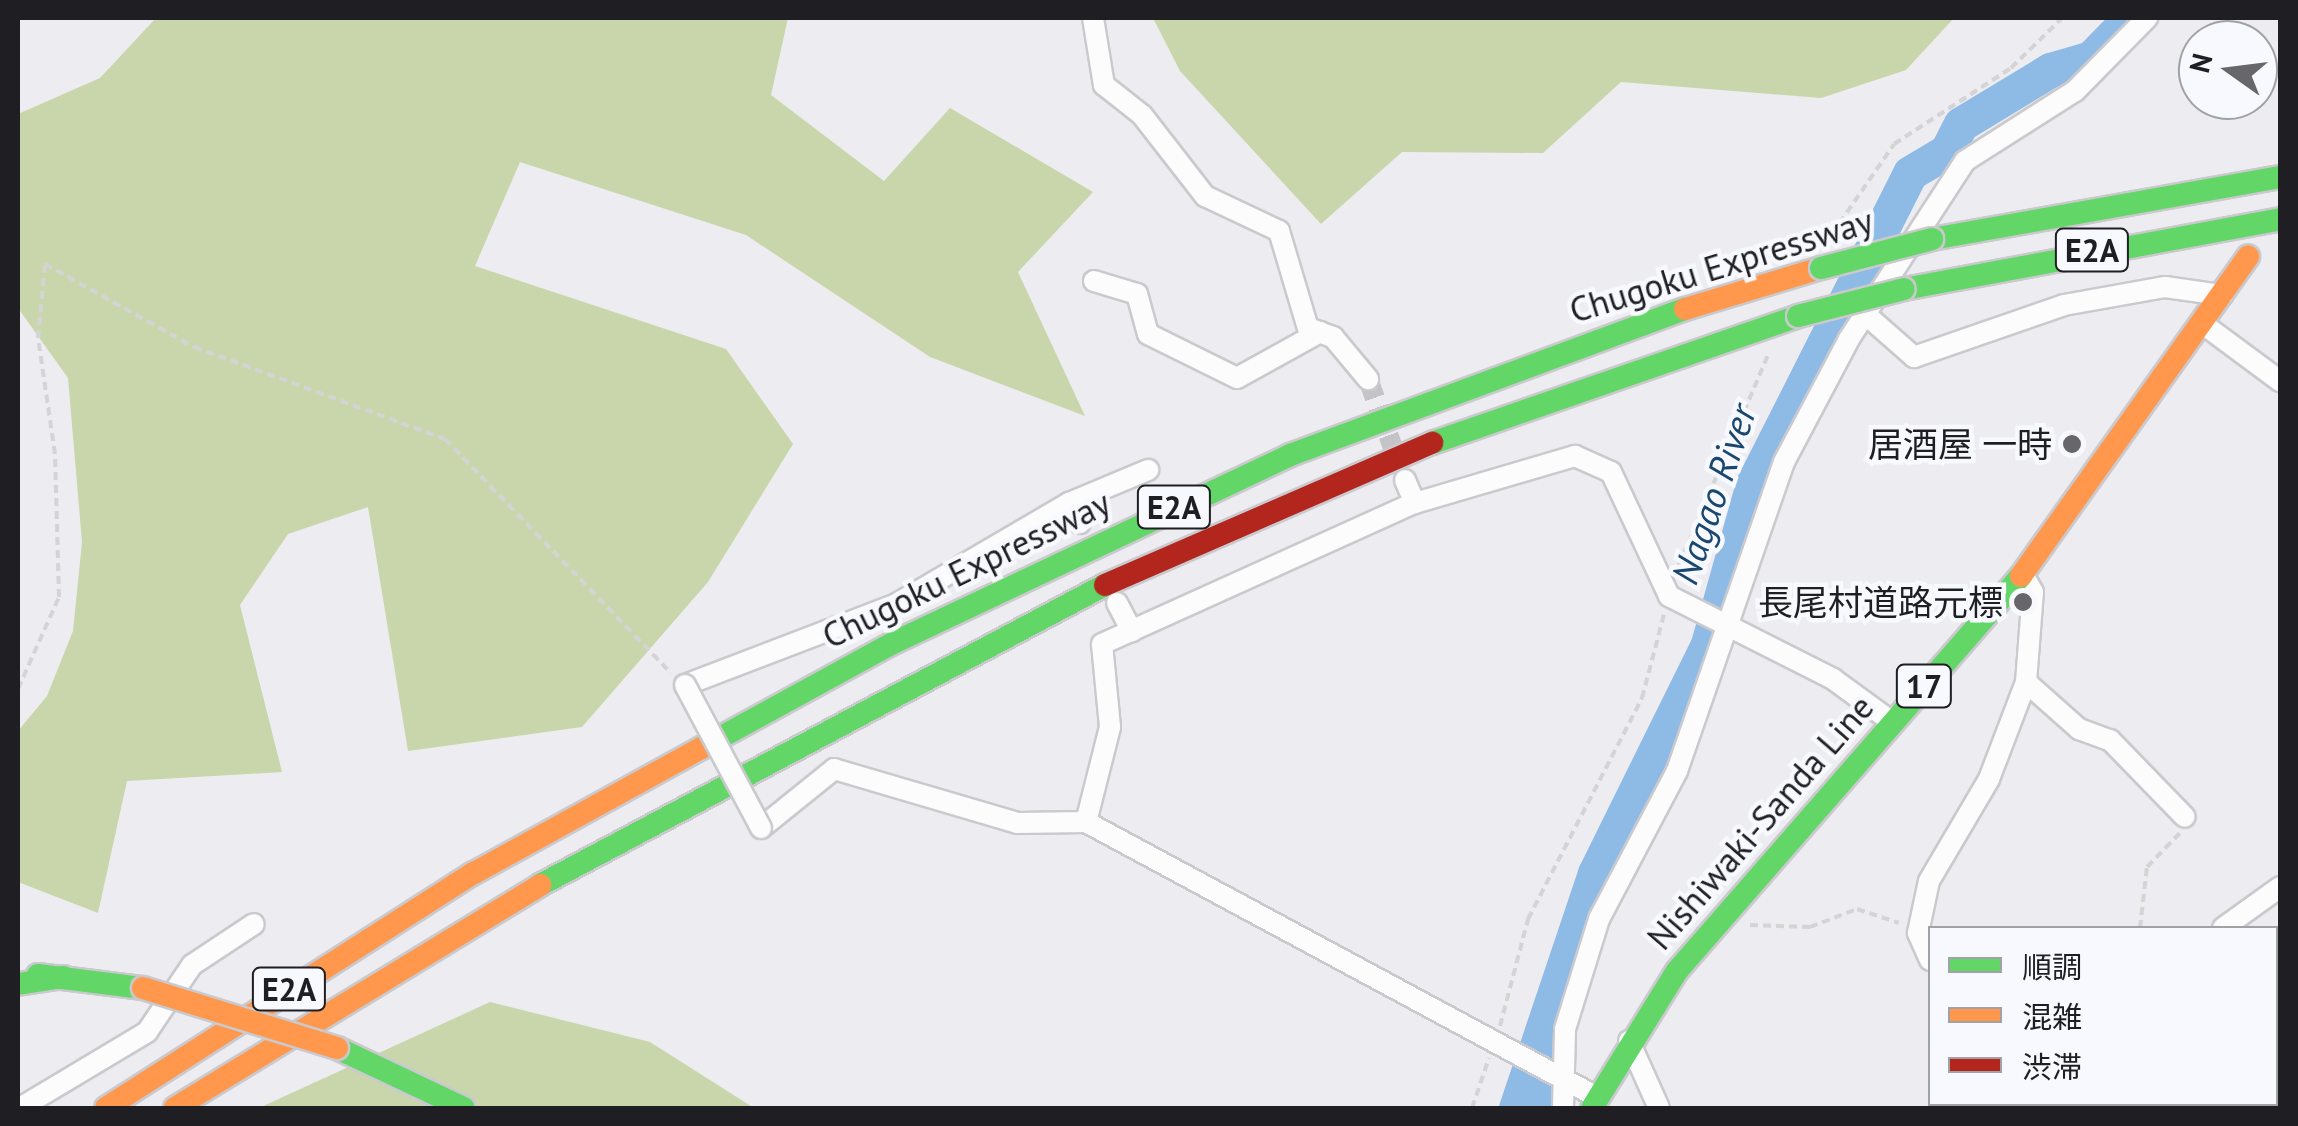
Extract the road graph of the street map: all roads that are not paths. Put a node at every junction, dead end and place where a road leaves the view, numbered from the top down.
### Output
1 (1093, 18) edge
2 (2147, 18) edge
3 (2280, 177) edge
4 (2280, 219) edge
5 (2248, 257) dead end
6 (1094, 281) dead end
7 (2222, 295) junction
8 (1864, 314) junction
9 (2202, 324) junction
10 (1320, 332) junction
11 (1368, 379) tunnel mouth
12 (2280, 381) edge
13 (1148, 470) dead end
14 (1405, 480) tunnel mouth
15 (1069, 503) junction
16 (1415, 503) junction
17 (1080, 523) dead end
18 (2024, 576) junction
19 (1117, 604) dead end
20 (1727, 628) junction
21 (1132, 631) junction
22 (2026, 682) junction
23 (1892, 722) junction
24 (2185, 817) road end
25 (1086, 822) junction
26 (2280, 887) edge
27 (254, 924) dead end
28 (2225, 926) edge
29 (1928, 955) edge
30 (18, 974) edge
31 (63, 977) junction
32 (18, 984) edge
33 (1629, 1041) junction
34 (1559, 1074) junction
35 (1594, 1102) edge
36 (20, 1108) edge
37 (106, 1108) edge
38 (175, 1108) edge
39 (464, 1108) edge
40 (1563, 1108) edge
41 (1659, 1108) edge

1 - 10 street
2 - 8 street
3 - 37 main road, Chugoku Expressway / E2A, bridge
4 - 38 main road, Chugoku Expressway / E2A, bridge
5 - 7 main road, Nishiwaki-Sanda Line / 17
6 - 10 street
7 - 8 street
7 - 9 main road, Nishiwaki-Sanda Line / 17
8 - 20 street
9 - 12 street
9 - 18 main road, Nishiwaki-Sanda Line / 17
10 - 11 street
13 - 15 street
14 - 16 street
15 - 17 street
15 - 25 street, bridge
16 - 20 street
16 - 21 street
18 - 22 street
18 - 23 main road, Nishiwaki-Sanda Line / 17
19 - 21 street
20 - 23 street
20 - 34 street
21 - 25 street
22 - 24 street
22 - 29 street
23 - 33 main road, Nishiwaki-Sanda Line / 17
25 - 34 street
26 - 28 street
27 - 36 street
30 - 31 main road
31 - 32 main road
31 - 39 main road, bridge
33 - 35 main road, Nishiwaki-Sanda Line / 17
33 - 41 street
34 - 35 street
34 - 40 street

